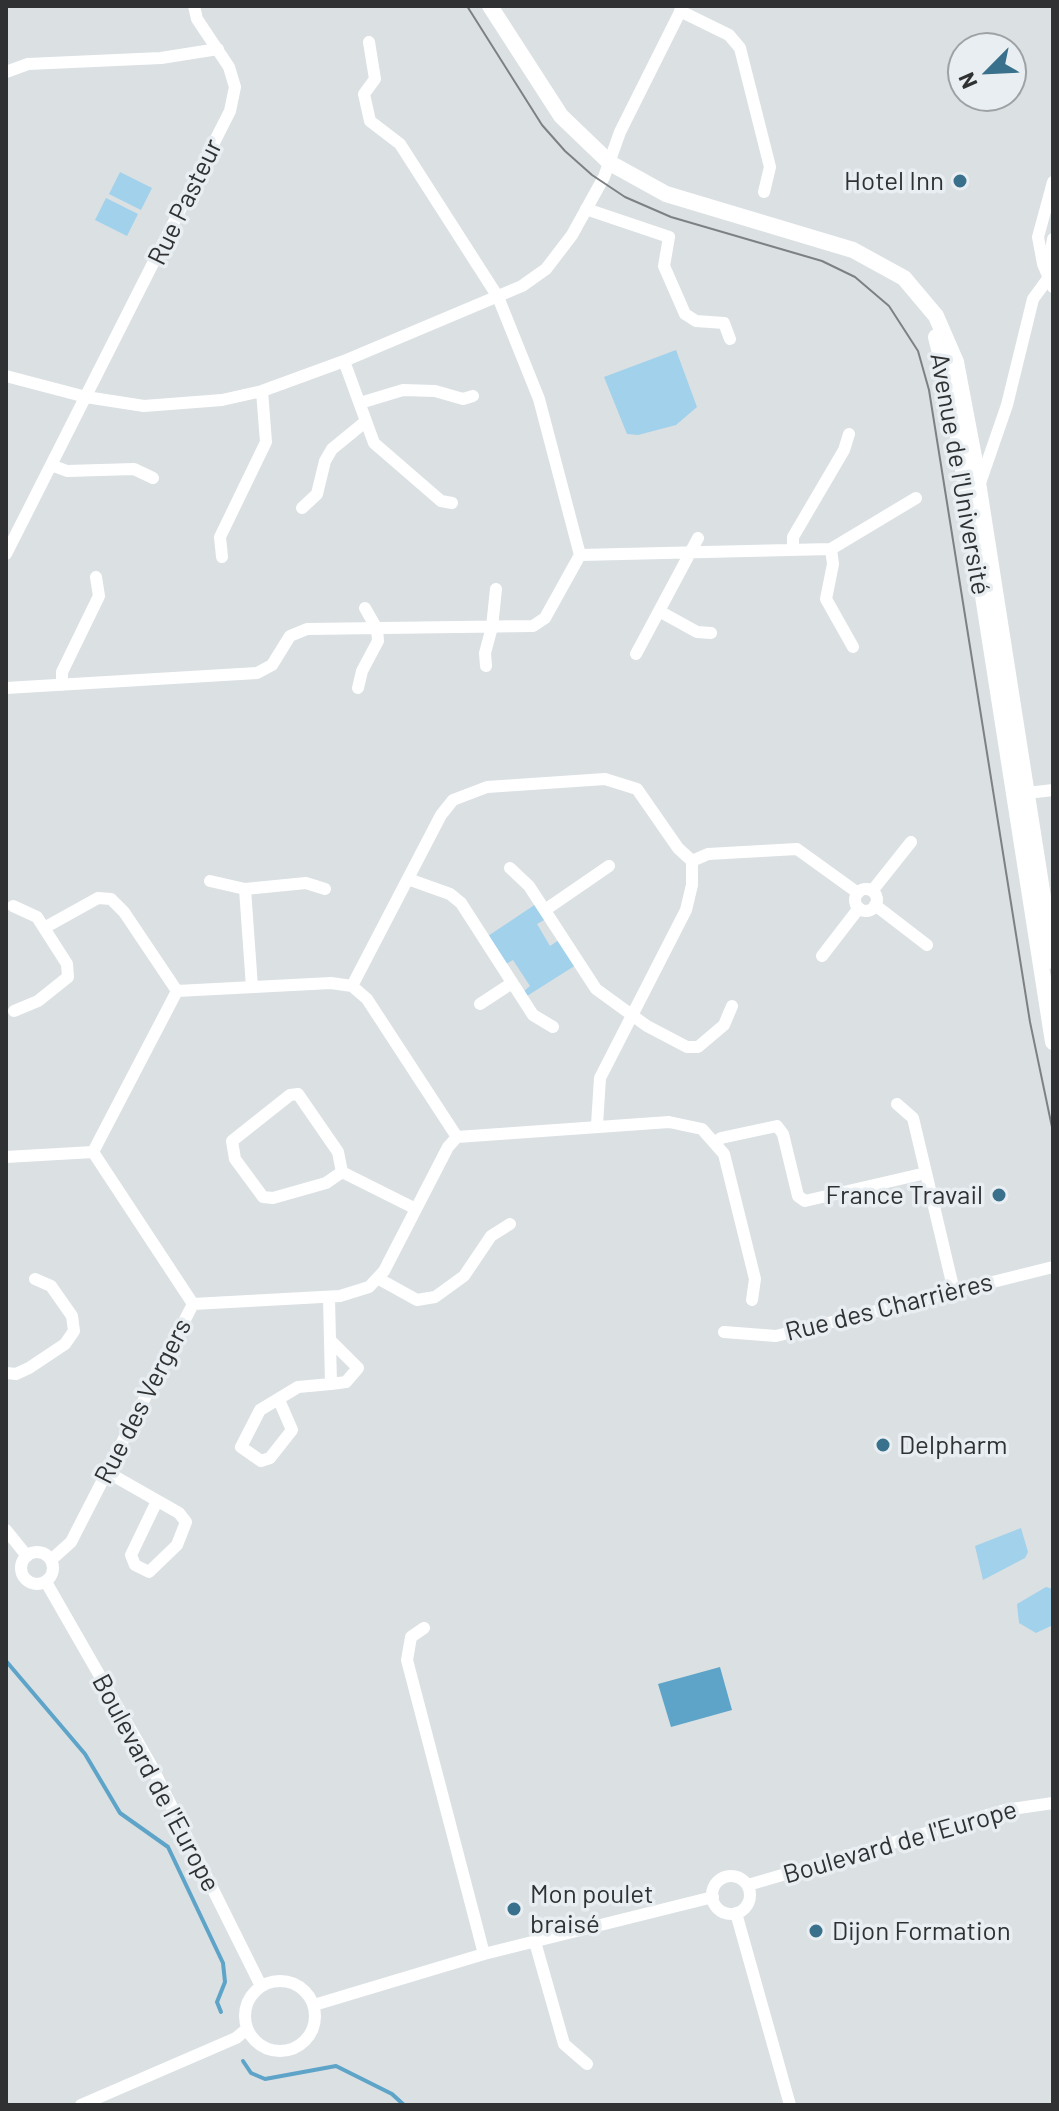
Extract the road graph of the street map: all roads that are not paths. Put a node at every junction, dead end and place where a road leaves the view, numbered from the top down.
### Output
1 (194, 6) edge
2 (490, 6) edge
3 (682, 8) edge
4 (369, 42) dead end
5 (218, 49) junction
6 (6, 72) edge
7 (610, 163) junction
8 (1053, 182) edge
9 (764, 192) dead end
10 (1053, 205) edge
11 (586, 209) junction
12 (1047, 243) edge
13 (883, 265) junction
14 (1051, 280) edge
15 (498, 297) junction
16 (730, 339) dead end
17 (344, 361) junction
18 (6, 376) edge
19 (262, 391) junction
20 (473, 396) dead end
21 (86, 397) junction
22 (360, 403) junction
23 (365, 422) junction
24 (849, 434) dead end
25 (51, 465) junction
26 (153, 478) dead end
27 (979, 486) junction
28 (916, 498) dead end
29 (452, 503) dead end
30 (302, 508) dead end
31 (698, 538) dead end
32 (831, 549) junction
33 (793, 550) junction
34 (691, 553) junction
35 (6, 554) edge
36 (580, 555) junction
37 (222, 557) dead end
38 (96, 577) dead end
39 (496, 589) dead end
40 (365, 608) dead end
41 (659, 611) junction
42 (492, 627) junction
43 (377, 629) junction
44 (711, 633) dead end
45 (853, 647) dead end
46 (636, 654) dead end
47 (486, 666) dead end
48 (62, 685) junction
49 (6, 688) edge
50 (358, 688) dead end
51 (1053, 790) edge
52 (1019, 794) junction
53 (911, 842) dead end
54 (692, 861) junction
55 (609, 866) dead end
56 (510, 868) dead end
57 (408, 879) junction
58 (210, 881) dead end
59 (245, 889) junction
60 (325, 889) dead end
61 (872, 891) junction
62 (858, 893) junction
63 (875, 905) junction
64 (13, 906) dead end
65 (859, 908) junction
66 (545, 910) junction
67 (44, 928) junction
68 (927, 945) dead end
69 (822, 956) dead end
70 (1053, 961) edge
71 (512, 983) junction
72 (352, 986) junction
73 (252, 987) junction
74 (177, 991) junction
75 (480, 1004) dead end
76 (732, 1006) dead end
77 (14, 1011) dead end
78 (634, 1014) junction
79 (553, 1027) dead end
80 (1053, 1042) edge
81 (897, 1104) dead end
82 (597, 1125) junction
83 (457, 1137) junction
84 (716, 1142) junction
85 (93, 1152) junction
86 (6, 1157) edge
87 (342, 1172) junction
88 (926, 1173) junction
89 (416, 1209) junction
90 (510, 1224) dead end
91 (1053, 1267) edge
92 (35, 1279) dead end
93 (379, 1279) junction
94 (954, 1291) junction
95 (329, 1297) junction
96 (752, 1300) dead end
97 (193, 1304) junction
98 (724, 1332) dead end
99 (331, 1341) junction
100 (6, 1373) edge
101 (331, 1384) junction
102 (279, 1400) junction
103 (107, 1472) junction
104 (157, 1501) junction
105 (6, 1530) edge
106 (27, 1556) junction
107 (51, 1560) junction
108 (46, 1582) junction
109 (424, 1628) dead end
110 (1053, 1803) edge
111 (748, 1885) junction
112 (713, 1897) junction
113 (736, 1913) junction
114 (535, 1942) junction
115 (484, 1954) junction
116 (261, 1986) junction
117 (314, 2005) junction
118 (247, 2029) junction
119 (587, 2064) dead end
120 (81, 2105) edge
121 (790, 2105) edge

1 - 5 street, Rue Pasteur
2 - 7 main road
3 - 7 street
3 - 9 street
4 - 15 street
5 - 6 street
5 - 21 street, Rue Pasteur
7 - 11 street
7 - 13 main road
8 - 12 street
10 - 12 street
11 - 15 street
11 - 16 street
12 - 14 street
13 - 27 main road, Avenue de l'Université
13 - 52 main road, Avenue de l'Université
14 - 27 street
15 - 17 street
15 - 36 street
17 - 19 street
17 - 22 street
18 - 21 street
19 - 21 street
19 - 37 street
20 - 22 street
21 - 25 street, Rue Pasteur
22 - 23 street
23 - 29 street
23 - 30 street
24 - 33 street
25 - 26 street
25 - 35 street, Rue Pasteur
27 - 52 main road, Avenue de l'Université
28 - 32 street
31 - 34 street
32 - 33 street
32 - 45 street
33 - 34 street
34 - 36 street
34 - 41 street
36 - 42 street
38 - 48 street
39 - 42 street
40 - 43 street
41 - 44 street
41 - 46 street
42 - 43 street
42 - 47 street
43 - 48 street
43 - 50 street
48 - 49 street
51 - 52 street
52 - 70 main road, Avenue de l'Université
52 - 80 main road, Avenue de l'Université
53 - 61 street
54 - 57 street
54 - 62 street
54 - 78 street
55 - 66 street
56 - 66 street
57 - 71 street
57 - 72 street
58 - 59 street
59 - 60 street
59 - 73 street
61 - 62 street
61 - 63 street
62 - 65 street
63 - 65 street
63 - 68 street
64 - 67 street
65 - 69 street
66 - 78 street
67 - 74 street
67 - 77 street
71 - 75 street
71 - 79 street
72 - 73 street
72 - 83 street
73 - 74 street
74 - 85 street
76 - 78 street
78 - 82 street
81 - 88 street
82 - 83 street
82 - 84 street
83 - 89 street
84 - 88 street
84 - 96 street, Rue des Charrières
85 - 86 street
85 - 97 street, Rue des Vergers
87 - 87 street
87 - 89 street
88 - 94 street
89 - 93 street
90 - 93 street
91 - 94 street, Rue des Charrières
92 - 100 street
93 - 95 street
94 - 98 street, Rue des Charrières
95 - 97 street
95 - 99 street
97 - 103 street, Rue des Vergers
99 - 101 street
99 - 101 street
101 - 102 street
102 - 102 street
103 - 104 street
103 - 107 street, Rue des Vergers
104 - 104 street
105 - 106 street
106 - 107 street
106 - 108 street
107 - 108 street
108 - 116 street, Boulevard de l'Europe
109 - 115 street
110 - 111 street, Boulevard de l'Europe
111 - 112 street
111 - 113 street
112 - 113 street
112 - 114 street
113 - 121 street
114 - 115 street
114 - 119 street
115 - 117 street
116 - 117 street
116 - 118 street
117 - 118 street
118 - 120 street

